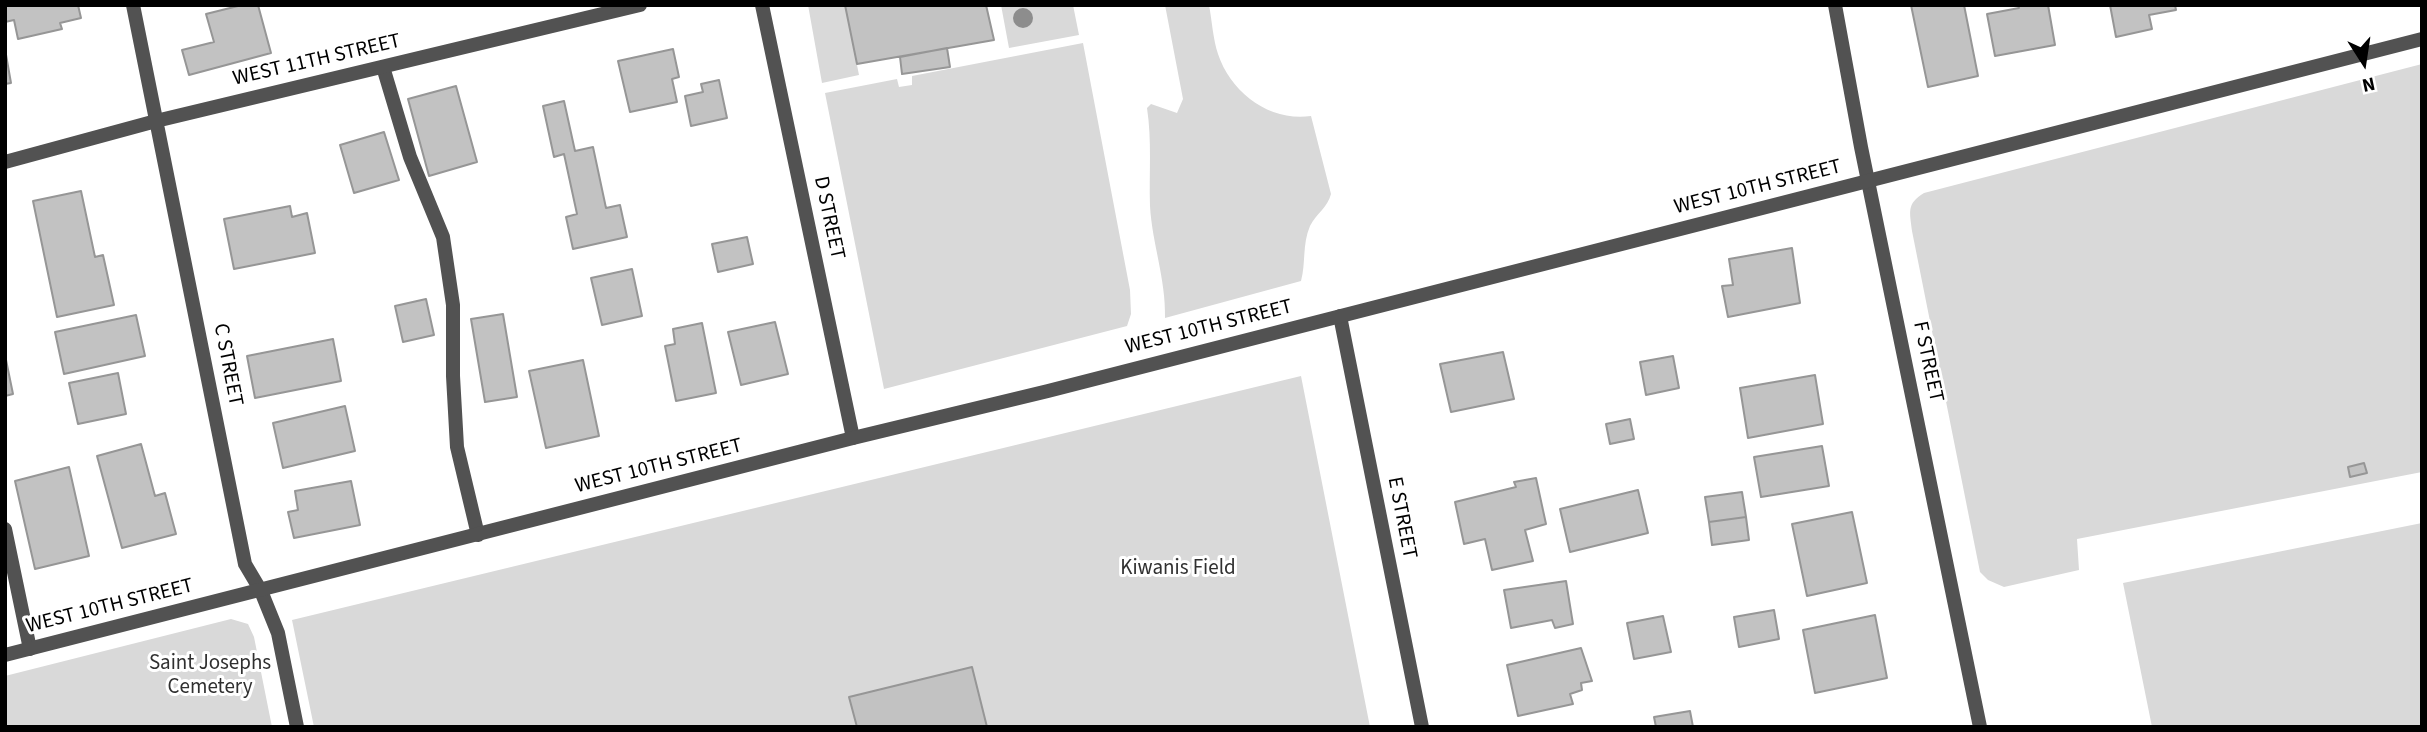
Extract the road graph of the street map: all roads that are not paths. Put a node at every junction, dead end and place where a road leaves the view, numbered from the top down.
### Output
1 (133, 5) edge
2 (640, 5) edge
3 (762, 5) edge
4 (1835, 5) edge
5 (2422, 39) edge
6 (383, 67) junction
7 (156, 121) junction
8 (5, 162) edge
9 (1868, 181) junction
10 (1340, 316) junction
11 (853, 438) junction
12 (5, 529) edge
13 (478, 535) junction
14 (261, 591) junction
15 (30, 649) junction
16 (5, 655) edge
17 (297, 727) edge
18 (1422, 727) edge
19 (1980, 727) edge

1 - 7 street, C STREET
2 - 6 street, WEST 11TH STREET
3 - 11 street, D STREET
4 - 9 street, F STREET
5 - 9 street, WEST 10TH STREET
6 - 7 street, WEST 11TH STREET
6 - 13 street
7 - 8 street, WEST 11TH STREET
7 - 14 street, C STREET
9 - 10 street, WEST 10TH STREET
9 - 19 street, F STREET
10 - 11 street, WEST 10TH STREET
10 - 18 street, E STREET
11 - 13 street, WEST 10TH STREET
12 - 15 street
13 - 14 street, WEST 10TH STREET
14 - 15 street, WEST 10TH STREET
14 - 17 street, C STREET
15 - 16 street, WEST 10TH STREET

